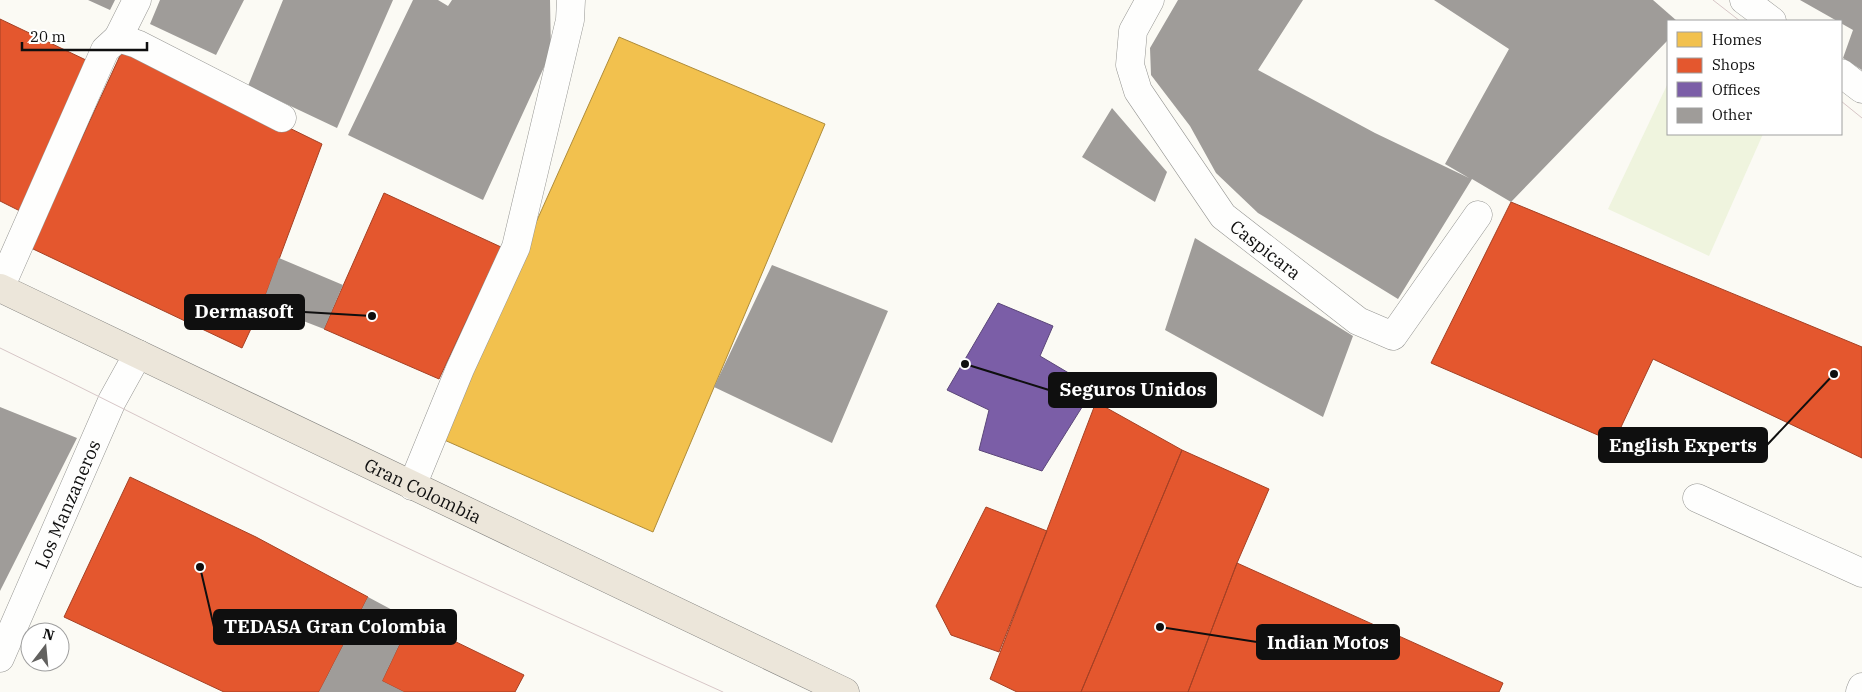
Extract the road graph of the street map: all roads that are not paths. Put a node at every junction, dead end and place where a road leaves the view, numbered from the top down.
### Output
1 (137, 0) edge
2 (571, 0) edge
3 (1150, 0) edge
4 (1744, 0) edge
5 (1771, 20) edge
6 (118, 38) junction
7 (1842, 74) edge
8 (1862, 89) edge
9 (282, 118) dead end
10 (1478, 215) dead end
11 (0, 288) edge
12 (138, 354) junction
13 (412, 486) junction
14 (1697, 498) dead end
15 (1862, 573) edge
16 (0, 658) edge
17 (1862, 687) edge
18 (845, 692) edge
19 (1860, 692) edge

1 - 6 street
2 - 13 street
3 - 10 street, Caspicara
4 - 5 street
6 - 9 street
6 - 11 street
7 - 8 street
11 - 12 main road, Gran Colombia
12 - 13 main road, Gran Colombia
12 - 16 street, Los Manzaneros
13 - 18 main road, Gran Colombia
14 - 15 street
17 - 19 street

